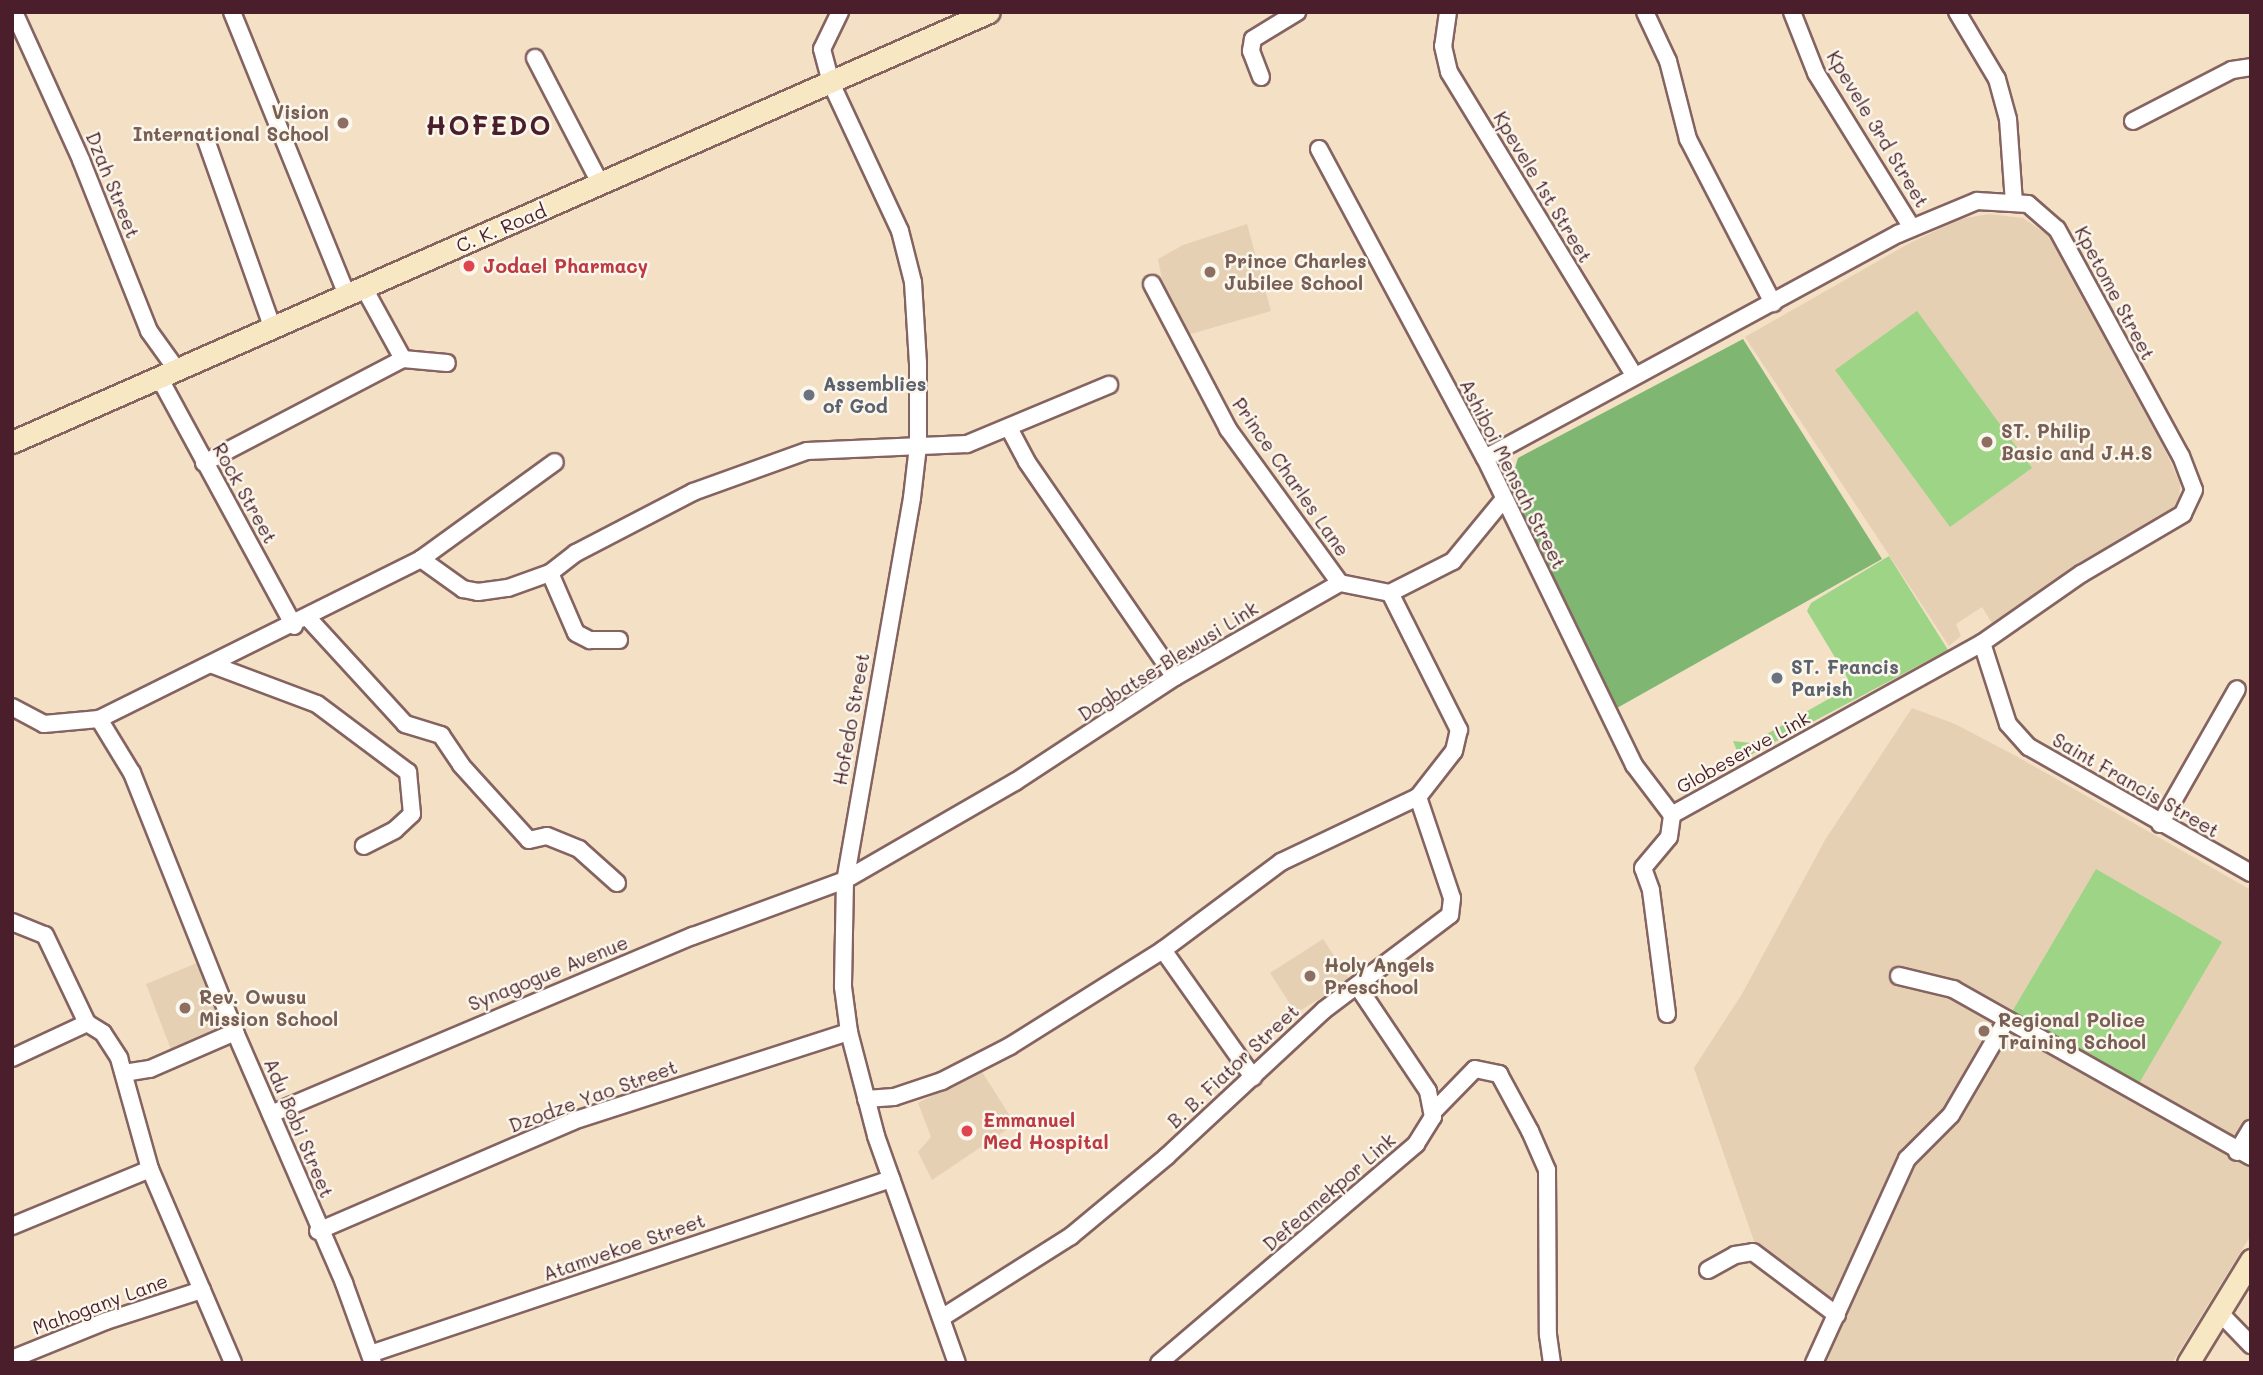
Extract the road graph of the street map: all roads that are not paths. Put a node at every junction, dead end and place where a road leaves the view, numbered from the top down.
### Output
1 (14, 12) edge
2 (232, 12) edge
3 (840, 12) edge
4 (989, 12) edge
5 (1297, 12) edge
6 (1448, 12) edge
7 (1645, 12) edge
8 (1792, 12) edge
9 (1957, 12) edge
10 (535, 58) dead end
11 (2251, 66) edge
12 (1261, 77) dead end
13 (831, 83) junction
14 (2133, 121) dead end
15 (206, 140) dead end
16 (1319, 149) dead end
17 (601, 185) junction
18 (2014, 202) junction
19 (1912, 228) junction
20 (1152, 284) dead end
21 (356, 291) junction
22 (1773, 303) junction
23 (272, 326) junction
24 (403, 359) junction
25 (447, 363) dead end
26 (1633, 374) junction
27 (168, 375) junction
28 (1108, 385) dead end
29 (1009, 429) junction
30 (12, 442) edge
31 (918, 446) junction
32 (1485, 458) junction
33 (555, 462) dead end
34 (204, 463) junction
35 (1504, 499) junction
36 (421, 559) junction
37 (550, 573) junction
38 (1340, 583) junction
39 (1390, 593) junction
40 (301, 622) junction
41 (619, 640) dead end
42 (1982, 643) junction
43 (213, 665) junction
44 (1175, 677) junction
45 (2237, 689) dead end
46 (12, 707) edge
47 (99, 719) junction
48 (1418, 797) junction
49 (1671, 815) junction
50 (2160, 824) junction
51 (364, 846) dead end
52 (2251, 873) edge
53 (845, 880) junction
54 (617, 883) dead end
55 (12, 922) edge
56 (1163, 950) junction
57 (1899, 976) dead end
58 (1357, 987) junction
59 (1667, 1014) dead end
60 (2006, 1021) junction
61 (87, 1023) junction
62 (235, 1031) junction
63 (849, 1032) junction
64 (12, 1058) edge
65 (150, 1069) junction
66 (124, 1073) junction
67 (1253, 1077) junction
68 (866, 1099) junction
69 (132, 1105) junction
70 (1435, 1110) junction
71 (271, 1114) junction
72 (2251, 1129) edge
73 (2244, 1154) edge
74 (150, 1170) junction
75 (891, 1179) junction
76 (12, 1226) edge
77 (318, 1231) junction
78 (2251, 1261) edge
79 (1708, 1270) dead end
80 (202, 1290) junction
81 (2220, 1313) junction
82 (1837, 1315) junction
83 (943, 1317) junction
84 (2251, 1345) edge
85 (12, 1359) edge
86 (371, 1359) edge
87 (233, 1363) edge
88 (957, 1363) edge
89 (1159, 1363) edge
90 (1552, 1363) edge
91 (1814, 1363) edge
92 (2188, 1363) edge

1 - 27 street, Dzah Street
2 - 21 street
3 - 13 street, Hofedo Street
4 - 13 street, C. K. Road
5 - 12 street
6 - 26 street, Kpevele 1st Street
7 - 22 street
8 - 19 street, Kpevele 3rd Street
9 - 18 street
10 - 17 street
11 - 14 street
13 - 17 street, C. K. Road
13 - 31 street, Hofedo Street
15 - 23 street
16 - 32 street, Ashiboi Mensah Street
17 - 21 street, C. K. Road
18 - 19 street, Kpetome Street
18 - 42 street, Kpetome Street
19 - 22 street, Kpetome Street
20 - 38 street, Prince Charles Lane
21 - 23 street, C. K. Road
21 - 24 street
22 - 26 street, Kpetome Street
23 - 27 street, C. K. Road
24 - 25 street
24 - 34 street
26 - 32 street, Kpetome Street
27 - 30 street, C. K. Road
27 - 34 street, Rock Street
28 - 29 street
29 - 31 street
29 - 44 street
31 - 37 street
31 - 53 street, Hofedo Street
32 - 35 street, Ashiboi Mensah Street
33 - 36 street
34 - 40 street, Rock Street
35 - 39 street
35 - 49 street, Ashiboi Mensah Street
36 - 37 street
36 - 40 street
37 - 41 street
38 - 39 street
38 - 44 street, Dogbatse-Blewusi Link
39 - 48 street
40 - 43 street
40 - 54 street, Rock Street
42 - 49 street, Globeserve Link
42 - 50 street, Saint Francis Street
43 - 47 street
43 - 51 street
44 - 53 street, Dogbatse-Blewusi Link
45 - 50 street
46 - 47 street
47 - 62 street, Adu Bobi Street
48 - 56 street
48 - 58 street, B. B. Fiator Street
49 - 59 street
50 - 52 street, Saint Francis Street
53 - 63 street, Hofedo Street
53 - 71 street, Synagogue Avenue
55 - 61 street
56 - 67 street
56 - 68 street
57 - 60 street
58 - 67 street, B. B. Fiator Street
58 - 70 street
60 - 73 street
60 - 82 street
61 - 64 street
61 - 66 street
62 - 65 street
62 - 71 street, Adu Bobi Street
63 - 68 street, Hofedo Street
63 - 77 street, Dzodze Yao Street
65 - 66 street
65 - 69 street
66 - 69 street
67 - 83 street, B. B. Fiator Street
68 - 75 street, Hofedo Street
69 - 74 street
70 - 89 street, Defeamekpor Link
70 - 90 street, Defeamekpor Link
71 - 77 street, Adu Bobi Street
72 - 73 street
74 - 76 street
74 - 80 street
75 - 83 street, Hofedo Street
75 - 86 street, Atamvekoe Street
77 - 86 street, Adu Bobi Street
78 - 81 street
79 - 82 street
80 - 85 street, Mahogany Lane
80 - 87 street
81 - 84 street
81 - 92 street
82 - 91 street
83 - 88 street, Hofedo Street

